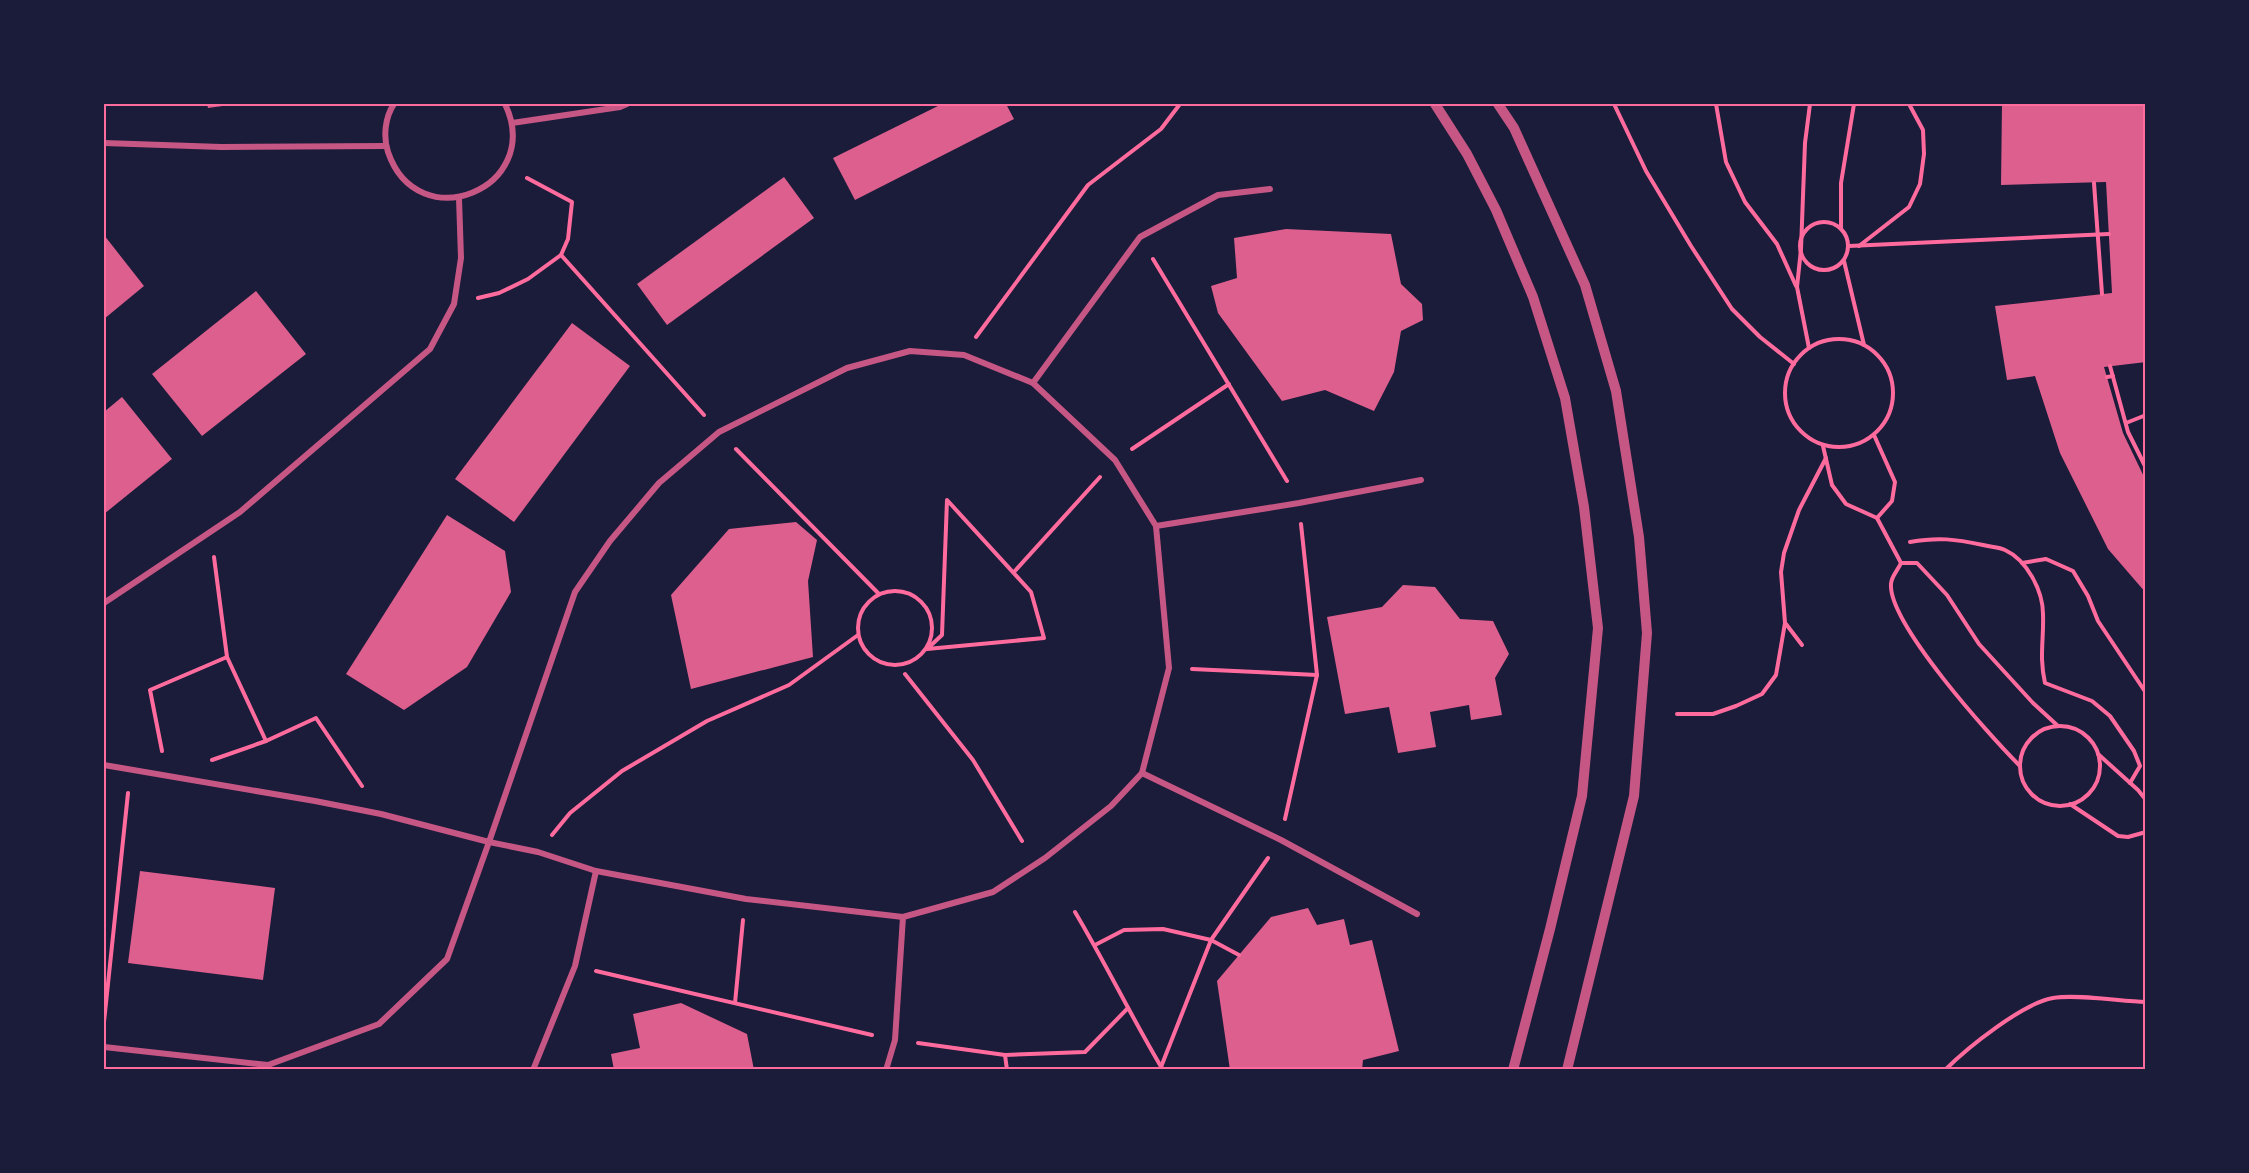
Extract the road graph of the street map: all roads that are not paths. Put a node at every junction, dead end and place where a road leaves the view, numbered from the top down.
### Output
1 (394, 104) edge
2 (505, 104) edge
3 (627, 104) edge
4 (1435, 104) edge
5 (1498, 104) edge
6 (512, 123) junction
7 (104, 143) edge
8 (386, 146) junction
9 (1270, 189) dead end
10 (459, 198) junction
11 (1033, 382) junction
12 (1421, 480) dead end
13 (1156, 526) junction
14 (104, 603) edge
15 (104, 765) edge
16 (1142, 773) junction
17 (489, 842) junction
18 (596, 871) junction
19 (1417, 914) dead end
20 (903, 917) junction
21 (104, 1047) edge
22 (532, 1070) edge
23 (886, 1070) edge
24 (1513, 1070) edge
25 (1567, 1070) edge

1 - 8 street
2 - 6 street
3 - 6 street
4 - 24 street
5 - 25 street
6 - 10 street
7 - 8 street
8 - 10 street
9 - 11 street
10 - 14 street
11 - 13 street
11 - 17 street
12 - 13 street
13 - 16 street
15 - 17 street
16 - 19 street
16 - 20 street
17 - 18 street
17 - 21 street
18 - 20 street
18 - 22 street
20 - 23 street

